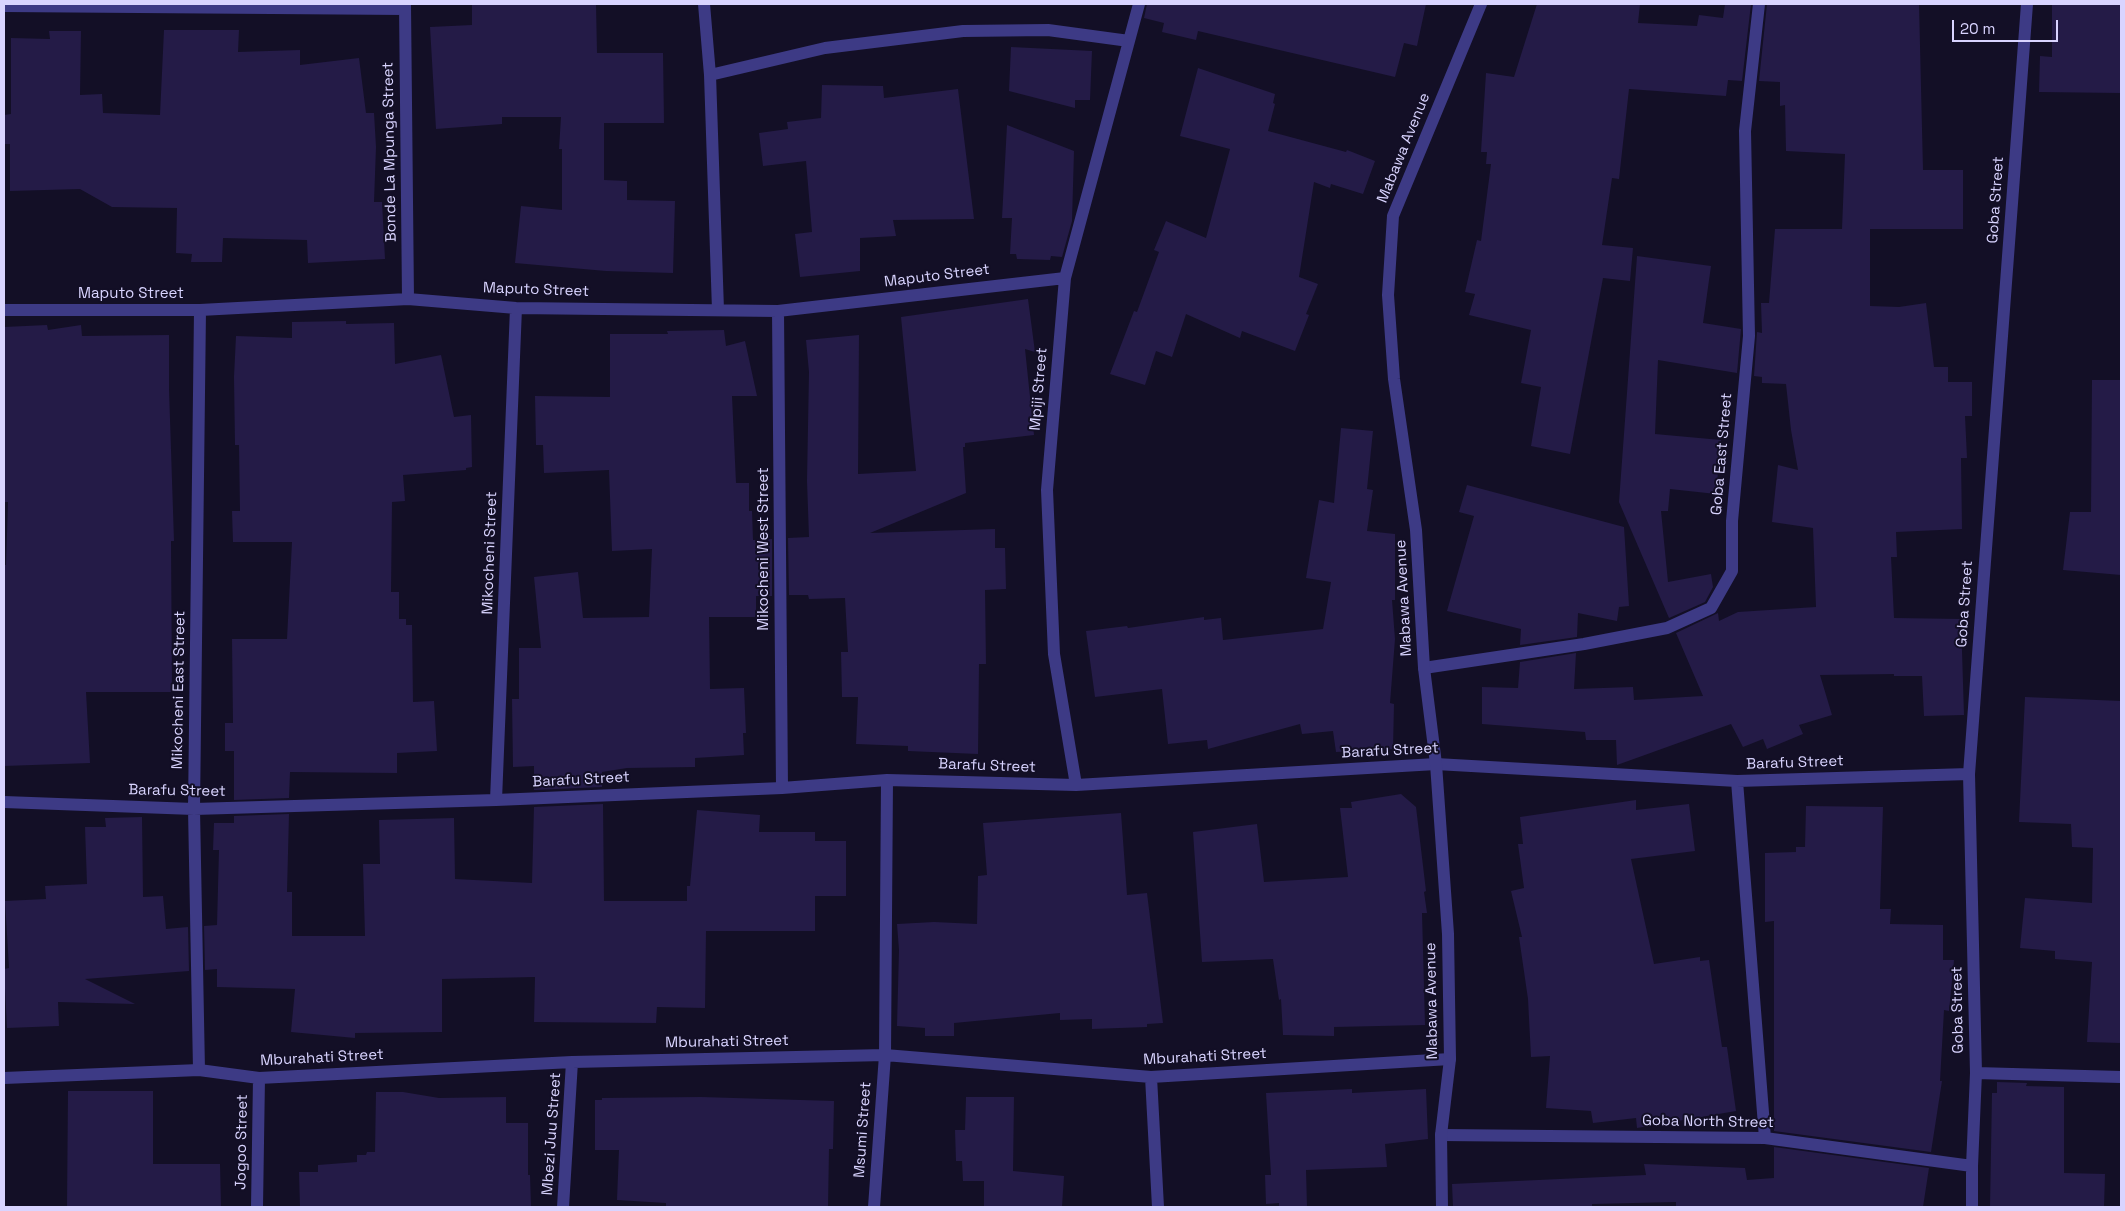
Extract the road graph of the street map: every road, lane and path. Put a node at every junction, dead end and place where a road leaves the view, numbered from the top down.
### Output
1 (704, 4) edge
2 (1139, 4) edge
3 (1481, 4) edge
4 (1759, 4) edge
5 (2027, 4) edge
6 (4, 6) edge
7 (405, 6) edge
8 (1129, 41) junction
9 (710, 75) junction
10 (1065, 278) junction
11 (408, 299) junction
12 (516, 308) junction
13 (4, 310) edge
14 (200, 310) junction
15 (718, 310) junction
16 (778, 310) junction
17 (1424, 668) junction
18 (1436, 764) junction
19 (1969, 774) junction
20 (887, 780) junction
21 (1737, 781) junction
22 (1076, 785) junction
23 (782, 788) junction
24 (496, 800) junction
25 (4, 802) edge
26 (194, 809) junction
27 (885, 1055) junction
28 (1450, 1059) junction
29 (572, 1062) junction
30 (199, 1070) junction
31 (1976, 1073) junction
32 (1151, 1077) junction
33 (2121, 1077) edge
34 (4, 1078) edge
35 (259, 1078) junction
36 (1441, 1135) junction
37 (1765, 1138) junction
38 (1972, 1166) junction
39 (257, 1207) edge
40 (563, 1207) edge
41 (874, 1207) edge
42 (1158, 1207) edge
43 (1442, 1207) edge
44 (1972, 1207) edge

1 - 9 street
2 - 8 street, Mpiji Street
3 - 17 street, Mabawa Avenue
4 - 17 street, Goba East Street
5 - 19 street, Goba Street
6 - 7 street
7 - 11 street, Bonde La Mpunga Street
8 - 9 street
8 - 10 street, Mpiji Street
9 - 15 street
10 - 16 street, Maputo Street
10 - 22 street, Mpiji Street
11 - 12 street, Maputo Street
11 - 14 street, Maputo Street
12 - 15 street, Maputo Street
12 - 24 street, Mikocheni Street
13 - 14 street, Maputo Street
14 - 26 street, Mikocheni East Street
15 - 16 street, Maputo Street
16 - 23 street, Mikocheni West Street
17 - 18 street, Mabawa Avenue
18 - 21 street, Barafu Street
18 - 22 street, Barafu Street
18 - 28 street, Mabawa Avenue
19 - 21 street, Barafu Street
19 - 31 street, Goba Street
20 - 22 street, Barafu Street
20 - 23 street, Barafu Street
20 - 27 street, Msumi Street
21 - 37 street
23 - 24 street, Barafu Street
24 - 26 street, Barafu Street
25 - 26 street, Barafu Street
26 - 30 street, Mikocheni East Street
27 - 29 street, Mburahati Street
27 - 32 street, Mburahati Street
27 - 41 street, Msumi Street
28 - 32 street, Mburahati Street
28 - 36 street, Mabawa Avenue
29 - 35 street, Mburahati Street
29 - 40 street, Mbezi Juu Street
30 - 34 street, Mburahati Street
30 - 35 street, Mburahati Street
31 - 33 street
31 - 38 street, Goba Street
32 - 42 street
35 - 39 street, Jogoo Street
36 - 37 street, Goba North Street
36 - 43 street, Mabawa Avenue
37 - 38 street, Goba North Street
38 - 44 street, Goba Street

